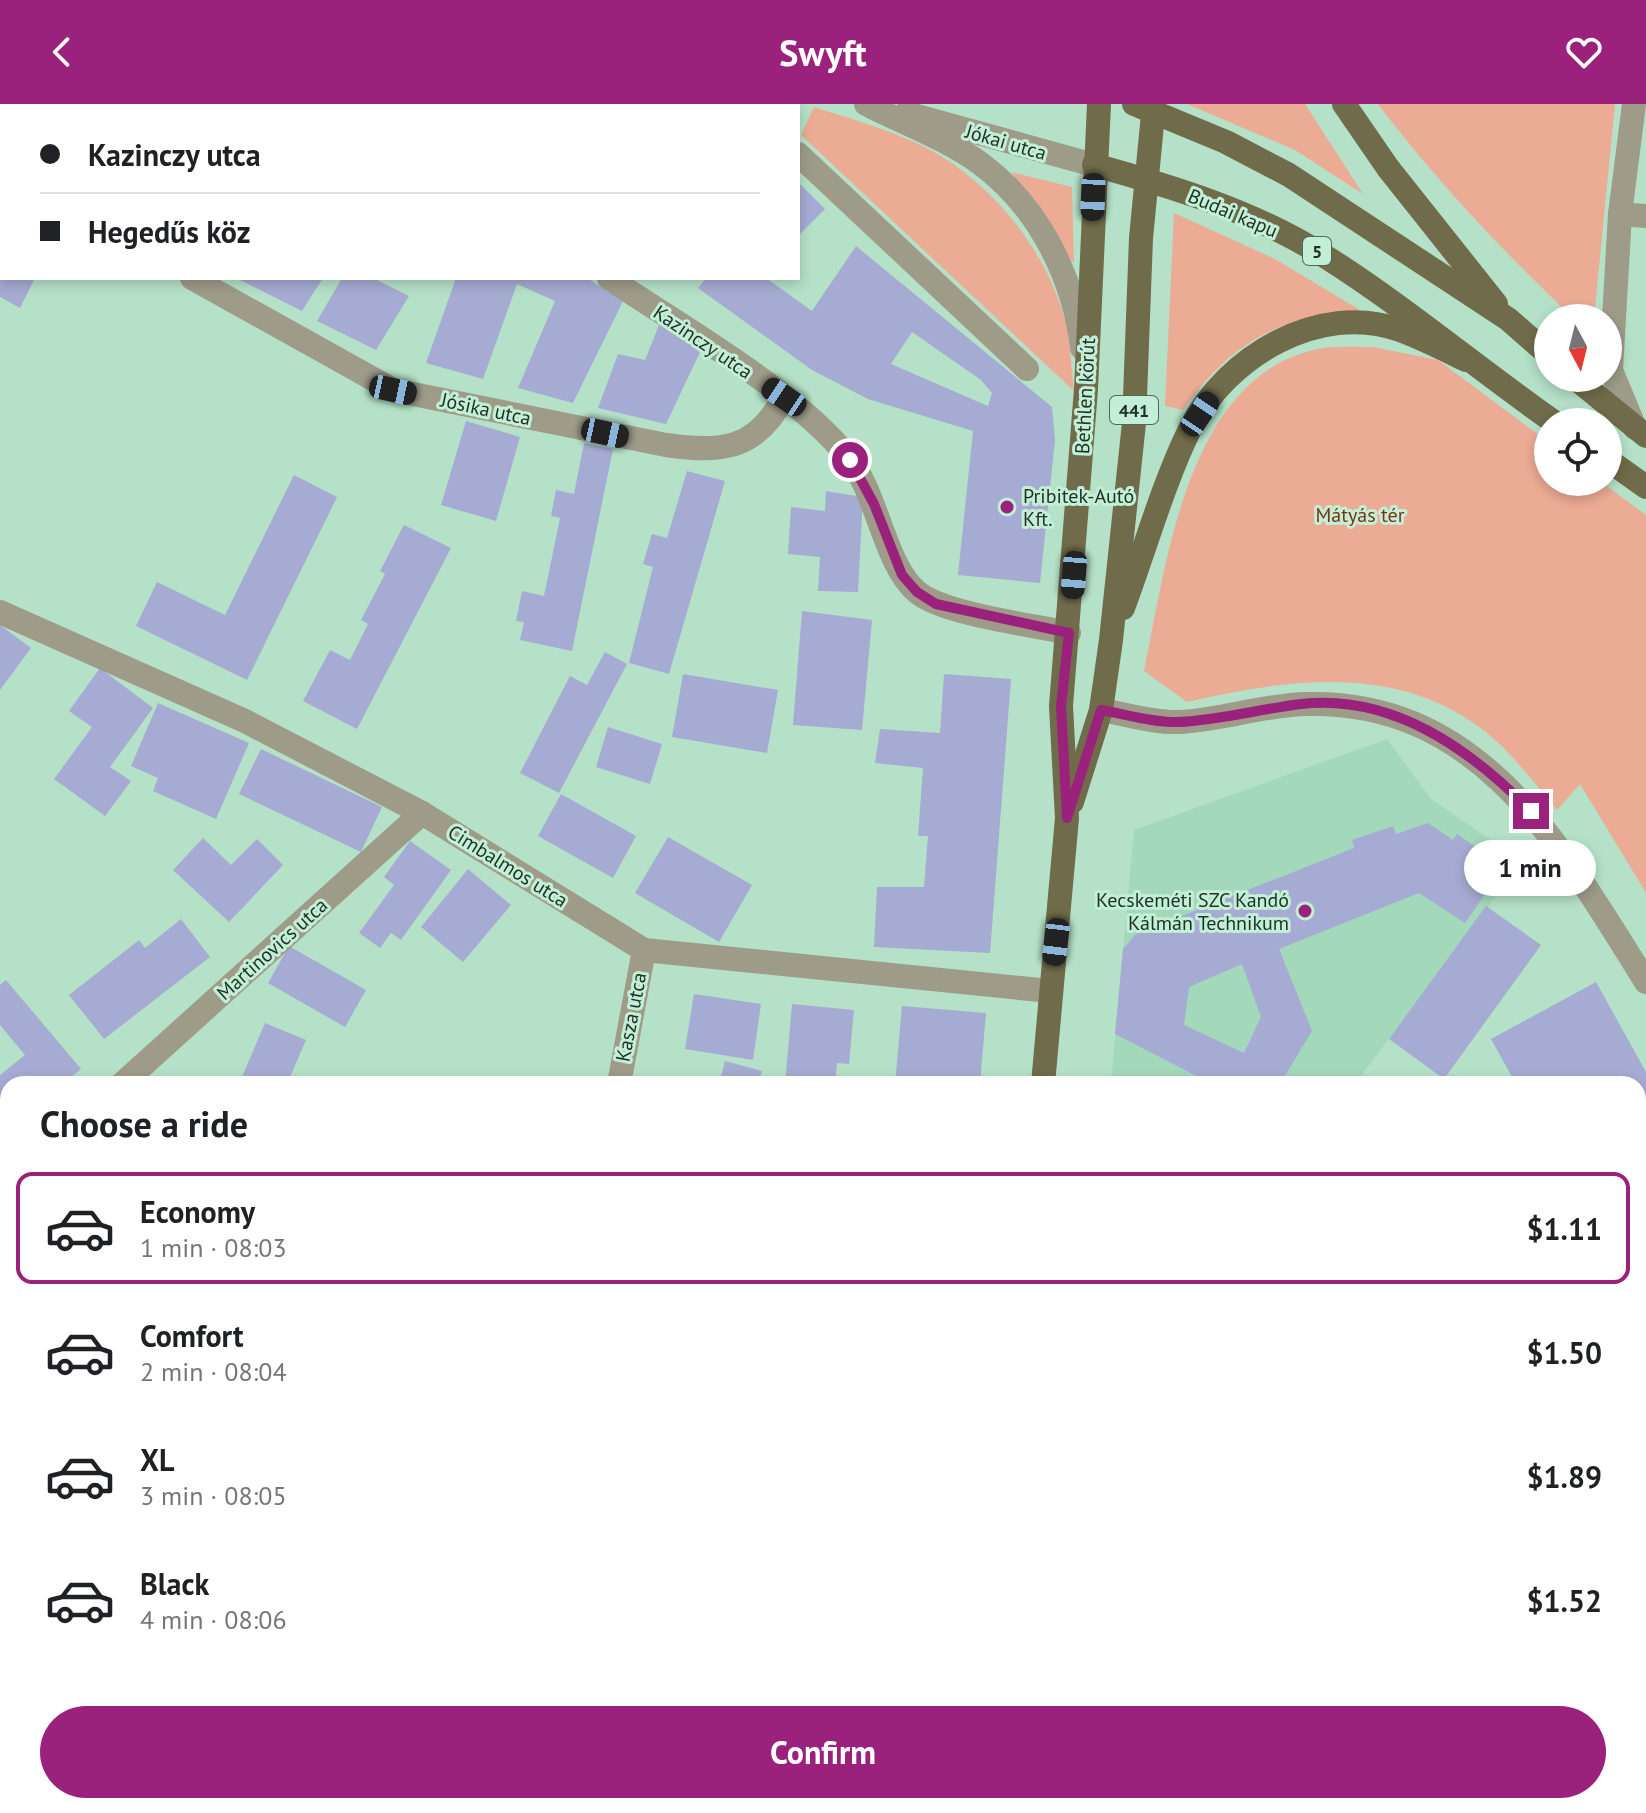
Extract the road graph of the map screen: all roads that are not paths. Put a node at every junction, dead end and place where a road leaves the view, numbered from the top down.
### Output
1 (866, 104) edge
2 (873, 104) edge
3 (1099, 104) edge
4 (1344, 104) edge
5 (1634, 104) edge
6 (1147, 107) edge
7 (800, 156) edge
8 (1094, 165) junction
9 (1147, 180) junction
10 (1620, 214) junction
11 (1646, 216) edge
12 (196, 280) edge
13 (612, 280) edge
14 (1508, 319) junction
15 (1534, 342) edge
16 (1466, 360) junction
17 (1027, 369) dead end
18 (1086, 389) junction
19 (1592, 392) edge
20 (784, 397) junction
21 (1534, 408) edge
22 (1640, 432) edge
23 (1622, 470) edge
24 (1646, 487) edge
25 (0, 612) edge
26 (1069, 633) junction
27 (1111, 640) junction
28 (1101, 710) junction
29 (422, 813) junction
30 (1067, 818) junction
31 (644, 950) junction
32 (1646, 982) edge
33 (1050, 991) junction
34 (131, 1076) edge
35 (620, 1076) edge
36 (1044, 1076) edge

1 - 18 street
2 - 8 street, Jókai utca
3 - 8 main road
4 - 14 main road, 5
5 - 10 street
6 - 9 main road, 5
6 - 14 main road, 5
7 - 17 street
8 - 9 main road, 5
8 - 18 main road, Bethlen körút / 441
9 - 16 main road, Budai kapu / 5
9 - 27 main road, Bethlen körút / 441
10 - 11 street
10 - 22 street
12 - 20 street, Jósika utca
13 - 20 street, Kazinczy utca
14 - 15 main road, 5
16 - 21 main road, 5
16 - 27 main road
18 - 26 main road, Bethlen körút / 441
19 - 22 main road
20 - 26 street, Kazinczy utca
23 - 24 main road
25 - 29 street, Cimbalmos utca
26 - 30 main road, Bethlen körút / 441
27 - 28 main road, Bethlen körút / 441
28 - 30 main road, Bethlen körút / 441
28 - 32 street
29 - 31 street, Cimbalmos utca
29 - 34 street, Martinovics utca
30 - 33 main road, Bethlen körút / 441
31 - 33 street, Cimbalmos utca
31 - 35 street, Kasza utca
33 - 36 main road, Bethlen körút / 441

